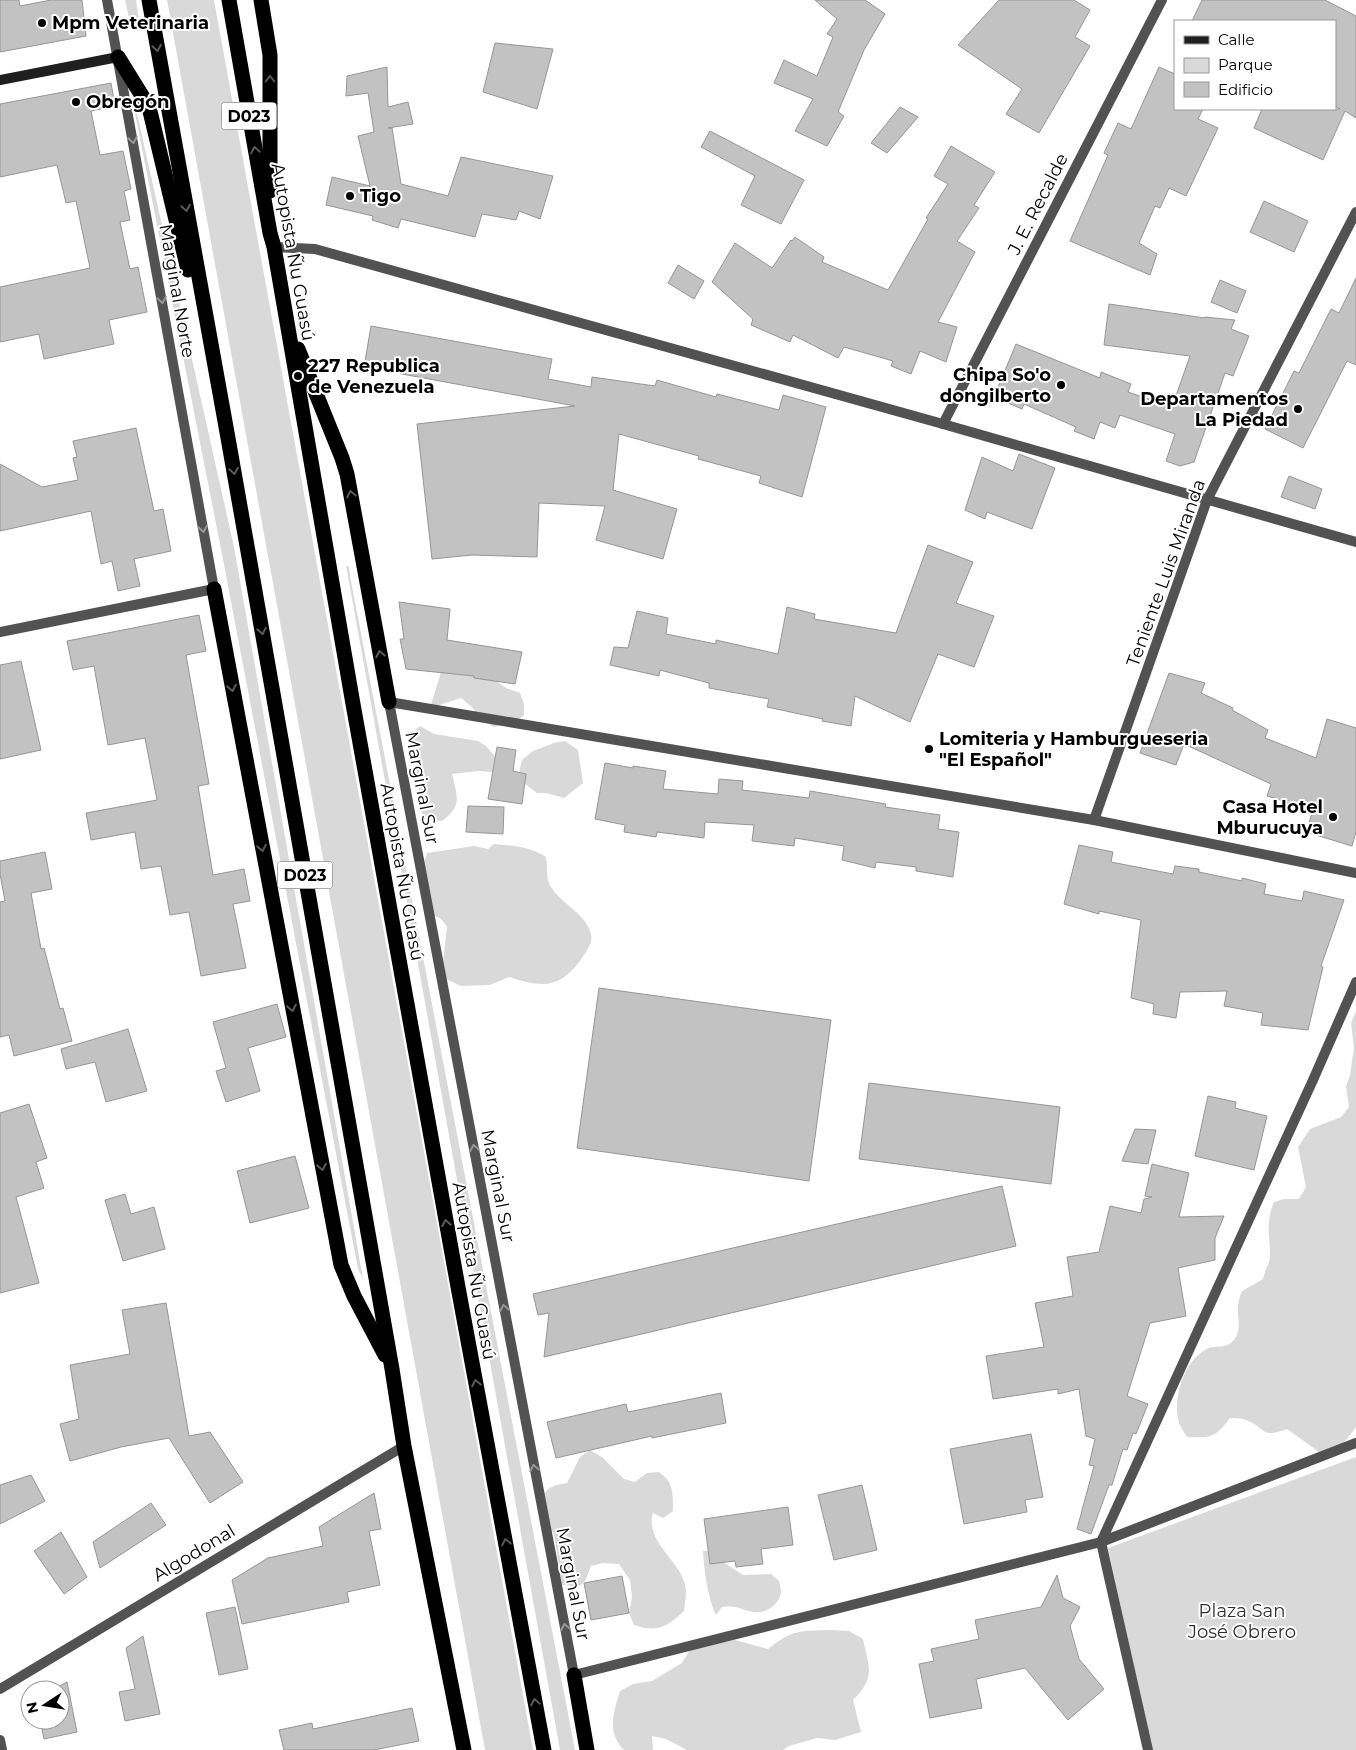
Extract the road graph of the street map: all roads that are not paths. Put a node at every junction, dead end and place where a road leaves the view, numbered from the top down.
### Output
1 (108, 0) edge
2 (149, 0) edge
3 (229, 0) edge
4 (261, 0) edge
5 (1162, 0) edge
6 (118, 57) junction
7 (0, 80) edge
8 (1356, 212) edge
9 (272, 240) junction
10 (287, 320) junction
11 (943, 424) junction
12 (228, 438) junction
13 (1207, 500) junction
14 (1356, 542) edge
15 (214, 589) junction
16 (0, 632) edge
17 (389, 702) junction
18 (1094, 820) junction
19 (1356, 873) edge
20 (1356, 982) edge
21 (392, 1369) junction
22 (1356, 1443) edge
23 (404, 1446) junction
24 (1101, 1542) junction
25 (574, 1675) junction
26 (0, 1689) edge
27 (0, 1740) edge
28 (2, 1750) edge
29 (464, 1750) edge
30 (544, 1750) edge
31 (587, 1750) edge
32 (1148, 1750) edge

1 - 6 street, Marginal Norte
2 -> 12 highway, D023
9 -> 3 highway, Autopista Ñu Guasú / D023
9 -> 4 highway
5 - 11 street, J. E. Recalde
6 - 7 street
6 - 12 highway
6 -> 15 street, Marginal Norte
8 - 13 street, Teniente Luis Miranda
9 - 10 highway, Autopista Ñu Guasú / D023
9 - 11 street
17 -> 10 highway
30 -> 10 highway, Autopista Ñu Guasú / D023
11 - 13 street
12 -> 21 highway, D023
13 - 14 street
13 - 18 street, Teniente Luis Miranda
15 - 16 street
15 -> 21 highway
17 - 18 street
25 -> 17 street, Marginal Sur
18 - 19 street
20 - 24 street
21 - 23 highway, D023
22 - 24 street
23 - 26 street, Algodonal
23 - 29 highway, D023
24 - 25 street
24 - 32 street
25 - 31 highway
27 - 28 street

